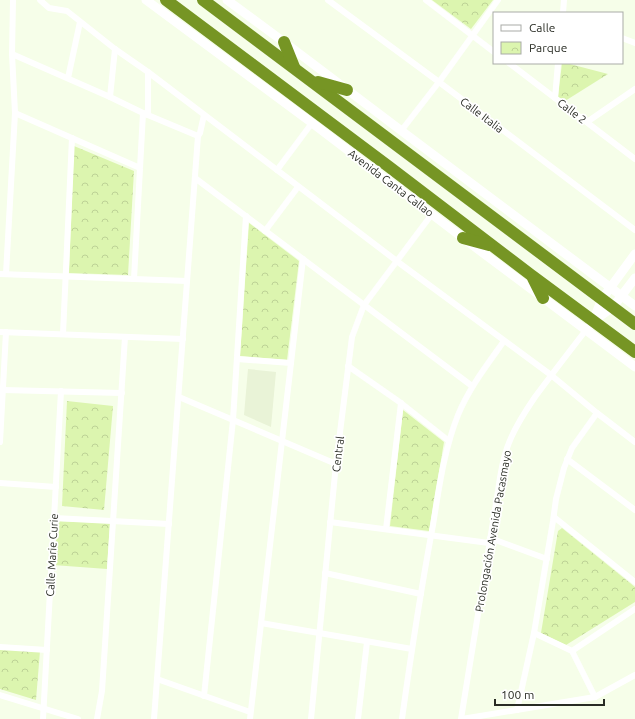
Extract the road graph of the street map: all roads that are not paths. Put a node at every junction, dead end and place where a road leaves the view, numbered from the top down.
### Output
1 (13, 0) edge
2 (40, 0) edge
3 (147, 0) edge
4 (166, 0) edge
5 (204, 0) edge
6 (227, 0) edge
7 (328, 0) edge
8 (426, 0) edge
9 (498, 0) edge
10 (564, 0) edge
11 (564, 12) edge
12 (80, 22) junction
13 (473, 36) junction
14 (623, 38) edge
15 (284, 42) junction
16 (635, 43) edge
17 (115, 49) junction
18 (493, 51) edge
19 (12, 54) junction
20 (510, 64) edge
21 (558, 64) edge
22 (294, 67) junction
23 (148, 72) junction
24 (68, 78) junction
25 (311, 80) junction
26 (439, 82) junction
27 (347, 90) junction
28 (635, 90) edge
29 (110, 97) junction
30 (555, 98) junction
31 (15, 113) junction
32 (146, 114) junction
33 (204, 115) junction
34 (586, 122) junction
35 (312, 123) junction
36 (401, 131) junction
37 (198, 136) junction
38 (72, 138) junction
39 (633, 155) edge
40 (140, 168) junction
41 (278, 170) junction
42 (195, 178) junction
43 (298, 187) junction
44 (432, 214) junction
45 (246, 216) junction
46 (265, 230) junction
47 (635, 230) edge
48 (463, 238) junction
49 (495, 247) junction
50 (635, 254) edge
51 (302, 259) junction
52 (397, 262) junction
53 (622, 272) junction
54 (3, 274) edge
55 (531, 275) junction
56 (66, 276) junction
57 (134, 279) junction
58 (634, 279) edge
59 (187, 281) junction
60 (610, 288) junction
61 (621, 296) junction
62 (543, 298) junction
63 (602, 299) junction
64 (364, 305) junction
65 (635, 306) edge
66 (613, 307) junction
67 (635, 324) edge
68 (590, 326) junction
69 (3, 332) edge
70 (63, 334) junction
71 (125, 337) junction
72 (183, 339) junction
73 (504, 341) junction
74 (635, 352) edge
75 (237, 359) junction
76 (291, 363) junction
77 (348, 366) junction
78 (635, 367) edge
79 (551, 376) junction
80 (472, 386) junction
81 (3, 390) junction
82 (61, 392) junction
83 (122, 393) junction
84 (179, 397) junction
85 (401, 403) junction
86 (597, 413) junction
87 (233, 420) junction
88 (282, 441) junction
89 (449, 441) junction
90 (0, 442) edge
91 (635, 442) edge
92 (567, 459) junction
93 (336, 464) junction
94 (0, 483) edge
95 (56, 487) junction
96 (635, 510) edge
97 (554, 517) junction
98 (54, 518) junction
99 (113, 521) junction
100 (330, 522) junction
101 (169, 524) junction
102 (386, 529) junction
103 (431, 535) junction
104 (490, 540) junction
105 (547, 559) junction
106 (325, 573) junction
107 (635, 582) edge
108 (421, 594) junction
109 (635, 610) edge
110 (260, 623) junction
111 (319, 633) junction
112 (534, 634) junction
113 (367, 642) junction
114 (0, 647) edge
115 (412, 649) junction
116 (47, 650) junction
117 (572, 651) junction
118 (635, 675) edge
119 (157, 679) junction
120 (0, 695) edge
121 (204, 696) junction
122 (595, 697) junction
123 (44, 708) junction
124 (517, 710) junction
125 (250, 716) edge
126 (43, 719) edge
127 (78, 719) edge
128 (97, 719) edge
129 (154, 719) edge
130 (311, 719) edge
131 (358, 719) edge
132 (402, 719) edge
133 (461, 719) edge

1 - 19 street
2 - 12 street
3 - 35 main road, Avenida Canta Callao
4 - 49 highway, Avenida Canta Callao
5 - 22 highway
6 - 15 main road
7 - 26 street, Calle Italia
8 - 13 street
9 - 13 street
10 - 11 street
12 - 17 street
12 - 24 street
13 - 18 street
13 - 26 street
14 - 16 street
15 - 22 highway
15 - 27 main road
17 - 23 street
17 - 29 street
19 - 24 street
19 - 31 street
20 - 30 street, Calle 2
21 - 30 street
22 - 25 highway
23 - 32 street
23 - 33 street
24 - 29 street
25 - 27 highway
25 - 63 highway
26 - 36 street
26 - 47 street, Calle Italia
27 - 36 main road
28 - 34 street
29 - 32 street
30 - 34 street, Calle 2
31 - 38 street
31 - 54 street
32 - 37 street
32 - 40 street
33 - 37 street
33 - 41 street
34 - 39 street, Calle 2
35 - 41 street
35 - 44 main road, Avenida Canta Callao
36 - 60 main road
37 - 42 street
38 - 40 street
38 - 56 street
40 - 57 street
41 - 43 street
42 - 45 street
42 - 59 street
43 - 46 street
43 - 52 street
44 - 48 main road, Avenida Canta Callao
44 - 52 street, Central
45 - 46 street
45 - 75 street
46 - 51 street
48 - 49 highway
48 - 62 main road, Avenida Canta Callao
49 - 55 highway, Avenida Canta Callao
50 - 53 main road
51 - 64 street
51 - 76 street
52 - 64 street, Central
52 - 73 street
53 - 58 main road
53 - 60 main road
54 - 56 street
55 - 62 highway
55 - 68 highway, Avenida Canta Callao
56 - 57 street
56 - 70 street
57 - 59 street
58 - 61 main road
59 - 72 street
60 - 61 main road
60 - 63 main road
61 - 65 main road
61 - 66 main road
62 - 68 main road, Avenida Canta Callao
63 - 66 highway
63 - 68 main road
64 - 77 street, Central
64 - 80 street
66 - 67 highway
66 - 68 main road
68 - 74 highway, Avenida Canta Callao
68 - 78 main road, Avenida Canta Callao
68 - 79 street, Prolongación Avenida Pacasmayo
69 - 70 street
69 - 81 street
70 - 71 street
71 - 72 street
71 - 83 street
72 - 84 street
73 - 79 street
73 - 80 street
75 - 76 street
75 - 87 street
76 - 88 street
77 - 85 street
77 - 93 street, Central
79 - 86 street
79 - 104 street, Prolongación Avenida Pacasmayo
80 - 89 street
81 - 82 street
81 - 90 street
82 - 83 street
82 - 95 street, Calle Marie Curie
83 - 99 street
84 - 87 street
84 - 101 street
85 - 89 street
85 - 102 street
86 - 91 street
86 - 92 street
87 - 88 street
87 - 121 street
88 - 93 street
88 - 110 street
89 - 103 street
92 - 96 street
92 - 97 street
93 - 100 street, Central
94 - 95 street
95 - 98 street, Calle Marie Curie
97 - 105 street
97 - 107 street
98 - 99 street
98 - 116 street, Calle Marie Curie
99 - 101 street
99 - 128 street
100 - 102 street
100 - 106 street, Central
101 - 119 street
102 - 103 street
103 - 104 street
103 - 108 street
104 - 105 street
104 - 133 street, Prolongación Avenida Pacasmayo
105 - 112 street
106 - 108 street
106 - 111 street, Central
108 - 115 street
109 - 117 street
110 - 111 street
110 - 125 street
111 - 113 street
111 - 130 street, Central
112 - 117 street
112 - 124 street
113 - 115 street
113 - 131 street
114 - 116 street
115 - 132 street
116 - 123 street, Calle Marie Curie
117 - 122 street
118 - 122 street
119 - 121 street
119 - 129 street
120 - 123 street
121 - 125 street
122 - 124 street
123 - 126 street, Calle Marie Curie
123 - 127 street
124 - 133 street

